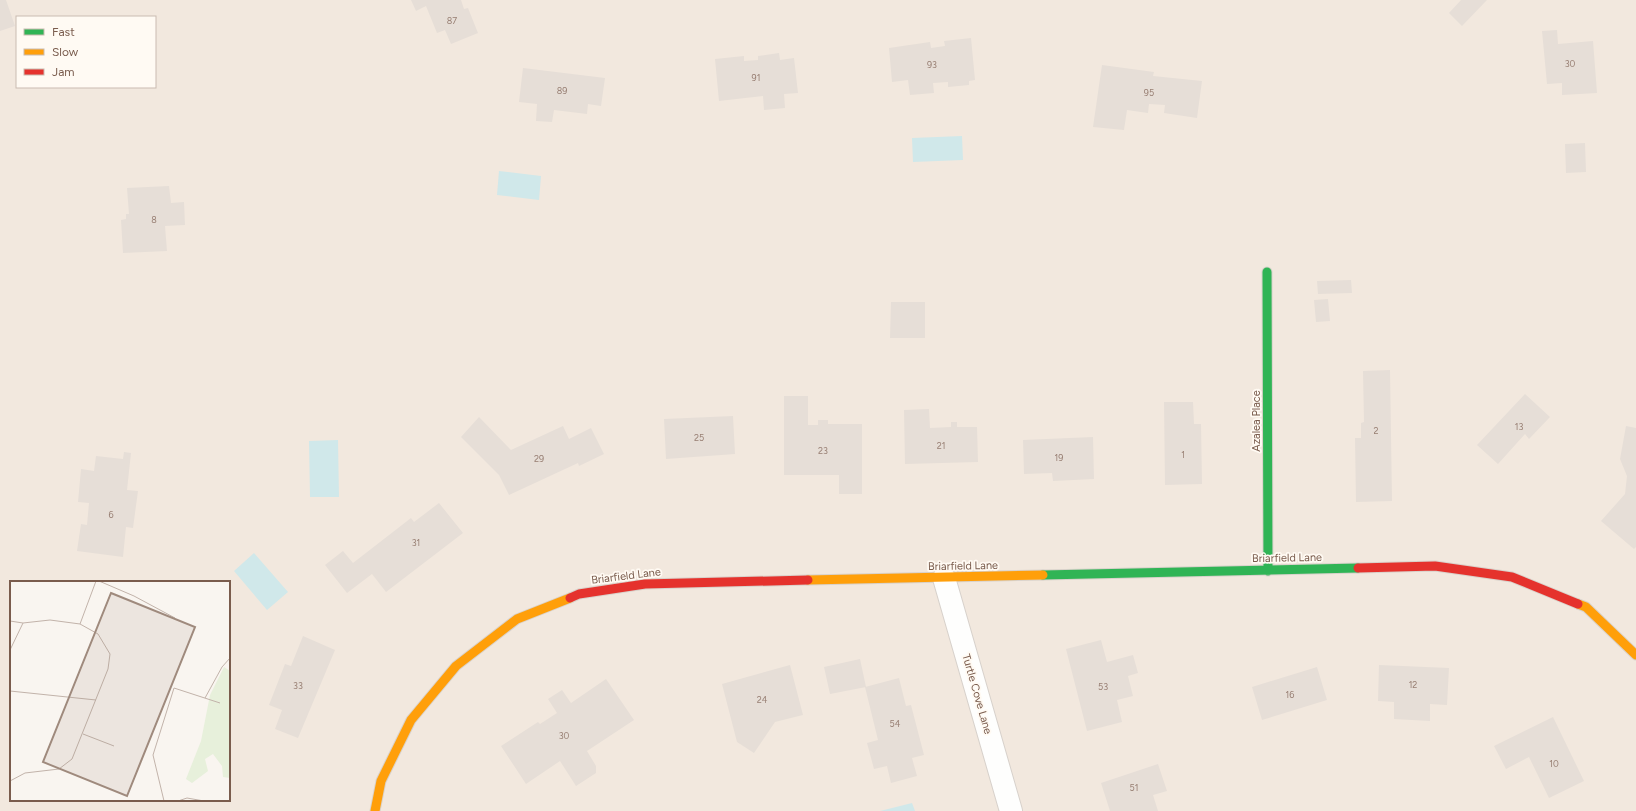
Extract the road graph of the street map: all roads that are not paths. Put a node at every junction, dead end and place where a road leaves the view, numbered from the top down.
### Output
1 (1267, 272) dead end
2 (1268, 571) junction
3 (944, 578) junction
4 (1636, 654) edge
5 (375, 811) edge
6 (1011, 811) edge

1 - 2 street, Azalea Place
2 - 3 street, Briarfield Lane
2 - 4 street, Briarfield Lane
3 - 5 street, Briarfield Lane
3 - 6 street, Turtle Cove Lane

